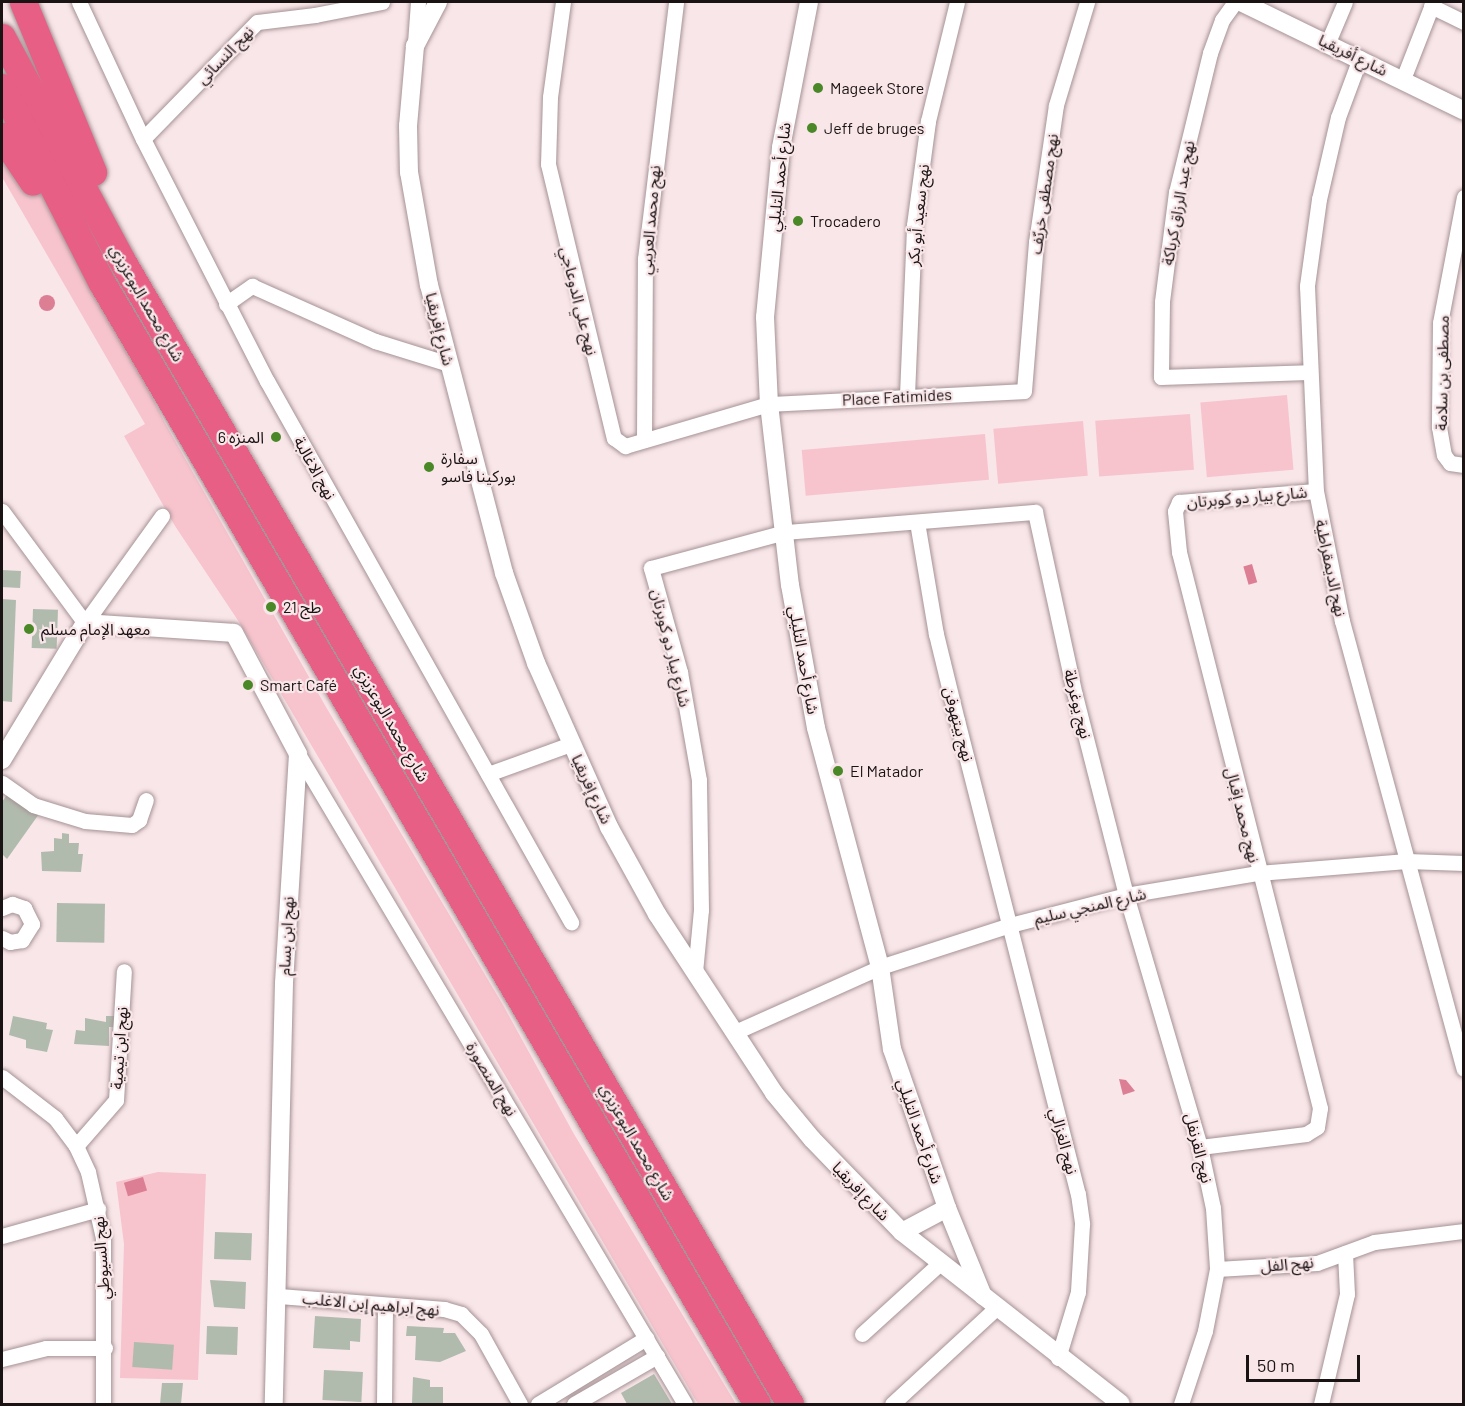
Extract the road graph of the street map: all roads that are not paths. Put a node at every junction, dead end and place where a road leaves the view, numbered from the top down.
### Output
1 (23, 2) edge
2 (79, 2) edge
3 (382, 2) edge
4 (418, 2) edge
5 (438, 2) edge
6 (563, 2) edge
7 (676, 2) edge
8 (809, 2) edge
9 (957, 2) edge
10 (1087, 2) edge
11 (1235, 2) edge
12 (1241, 2) edge
13 (1345, 2) edge
14 (1432, 4) edge
15 (1464, 22) edge
16 (2, 36) edge
17 (1328, 42) junction
18 (415, 46) junction
19 (1360, 58) junction
20 (1403, 80) junction
21 (2, 87) edge
22 (1464, 111) edge
23 (2, 136) edge
24 (143, 139) junction
25 (1464, 197) edge
26 (125, 267) junction
27 (102, 283) junction
28 (226, 304) junction
29 (449, 364) junction
30 (1308, 372) junction
31 (1024, 390) joint
32 (907, 395) junction
33 (769, 404) junction
34 (644, 440) junction
35 (1464, 465) edge
36 (1316, 491) junction
37 (1179, 502) joint
38 (2, 511) edge
39 (1035, 512) joint
40 (162, 516) dead end
41 (917, 522) junction
42 (785, 532) junction
43 (85, 623) junction
44 (571, 744) junction
45 (298, 754) junction
46 (2, 760) edge
47 (488, 774) junction
48 (2, 783) edge
49 (146, 800) dead end
50 (1407, 861) junction
51 (1464, 863) edge
52 (1258, 873) junction
53 (1126, 895) junction
54 (2, 908) edge
55 (571, 921) dead end
56 (1010, 925) junction
57 (2, 938) edge
58 (880, 967) junction
59 (124, 971) dead end
60 (694, 972) junction
61 (735, 1032) junction
62 (1464, 1069) edge
63 (2, 1077) edge
64 (76, 1146) junction
65 (1200, 1147) junction
66 (947, 1208) junction
67 (98, 1209) junction
68 (1464, 1231) edge
69 (902, 1232) junction
70 (2, 1236) edge
71 (1345, 1253) junction
72 (940, 1263) junction
73 (1217, 1269) junction
74 (279, 1296) junction
75 (990, 1303) junction
76 (385, 1305) junction
77 (862, 1334) dead end
78 (646, 1338) junction
79 (105, 1348) junction
80 (657, 1356) junction
81 (1058, 1358) junction
82 (2, 1359) edge
83 (103, 1404) edge
84 (274, 1404) edge
85 (384, 1404) edge
86 (520, 1404) edge
87 (538, 1404) edge
88 (574, 1404) edge
89 (686, 1404) edge
90 (757, 1404) edge
91 (790, 1404) edge
92 (892, 1404) edge
93 (1121, 1404) edge
94 (1181, 1404) edge
95 (1321, 1404) edge

1 - 26 highway
2 - 24 street
3 - 24 street, نهج النسائي
4 - 18 street
5 - 18 street, شارع إفريقيا
6 - 34 street, نهج علي الدوعاجي
7 - 34 street, نهج محمد العريبي
8 - 33 street, شارع أحمد التليلي
9 - 32 street, نهج سعيد أبو بكر
10 - 31 street, نهج مصطفى خريّف
11 - 30 street, نهج عبد الرزاق كرباكة
12 - 17 street, شارع أفريقيا
13 - 17 street
14 - 15 street
14 - 20 street
16 - 26 highway, شارع محمد البوعزيزي
17 - 19 street, شارع أفريقيا
18 - 29 street, شارع إفريقيا
19 - 20 street, شارع أفريقيا
19 - 30 street, نهج الديمقراطية
20 - 22 street, شارع أفريقيا
21 - 27 highway, شارع محمد البوعزيزي
23 - 27 highway
24 - 28 street, نهج الاغالبة
25 - 35 street, مصطفى بن سلامة
26 - 91 highway, شارع محمد البوعزيزي
27 - 90 highway, شارع محمد البوعزيزي
28 - 29 street
28 - 47 street, نهج الاغالبة
29 - 44 street, شارع إفريقيا
30 - 36 street, نهج الديمقراطية
31 - 32 street, Place Fatimides
32 - 33 street, Place Fatimides
33 - 34 street, نهج علي الدوعاجي
33 - 42 street, شارع أحمد التليلي
36 - 37 street, شارع بيار دو كوبرتان
36 - 50 street, نهج الديمقراطية
37 - 52 street, نهج محمد إقبال
38 - 43 street
39 - 41 street, شارع بيار دو كوبرتان
39 - 53 street, نهج يوغرطة
40 - 43 street
41 - 42 street, شارع بيار دو كوبرتان
41 - 56 street, نهج بيتهوفن
42 - 58 street, شارع أحمد التليلي
42 - 60 street, شارع بيار دو كوبرتان
43 - 45 street
43 - 46 street
44 - 47 street
44 - 60 street, شارع إفريقيا
45 - 74 street, نهج ابن بسام
45 - 78 street, نهج المنصورة
47 - 55 street, نهج الاغالبة
48 - 49 street
50 - 51 street, شارع المنجي سليم
50 - 52 street, شارع المنجي سليم
50 - 62 street, نهج الديمقراطية
52 - 53 street, شارع المنجي سليم
52 - 65 street, نهج محمد إقبال
53 - 56 street, شارع المنجي سليم
53 - 65 street, نهج القرنفل
54 - 57 street
56 - 58 street, شارع المنجي سليم
56 - 81 street, نهج الغزالي
58 - 61 street, شارع المنجي سليم
58 - 66 street, شارع أحمد التليلي
59 - 64 street, نهج ابن تيمية
60 - 61 street, شارع إفريقيا
61 - 69 street, شارع إفريقيا
63 - 64 street, نهج السيوطي
64 - 67 street, نهج السيوطي
65 - 73 street, نهج القرنفل
66 - 69 street
66 - 75 street, شارع أحمد التليلي
67 - 70 street
67 - 79 street, نهج السيوطي
68 - 71 street, نهج الفل
69 - 72 street, شارع إفريقيا
71 - 73 street, نهج الفل
71 - 95 street
72 - 75 street, شارع إفريقيا
72 - 77 street
73 - 94 street, نهج القرنفل
74 - 76 street, نهج ابراهيم إبن الاغلب
74 - 84 street, نهج ابن بسام
75 - 81 street, شارع إفريقيا
75 - 92 street
76 - 85 street
76 - 86 street, نهج ابراهيم إبن الاغلب
78 - 80 street, نهج المنصورة
78 - 87 street
79 - 82 street
79 - 83 street, نهج السيوطي
80 - 88 street
80 - 89 street, نهج المنصورة
81 - 93 street, شارع إفريقيا

